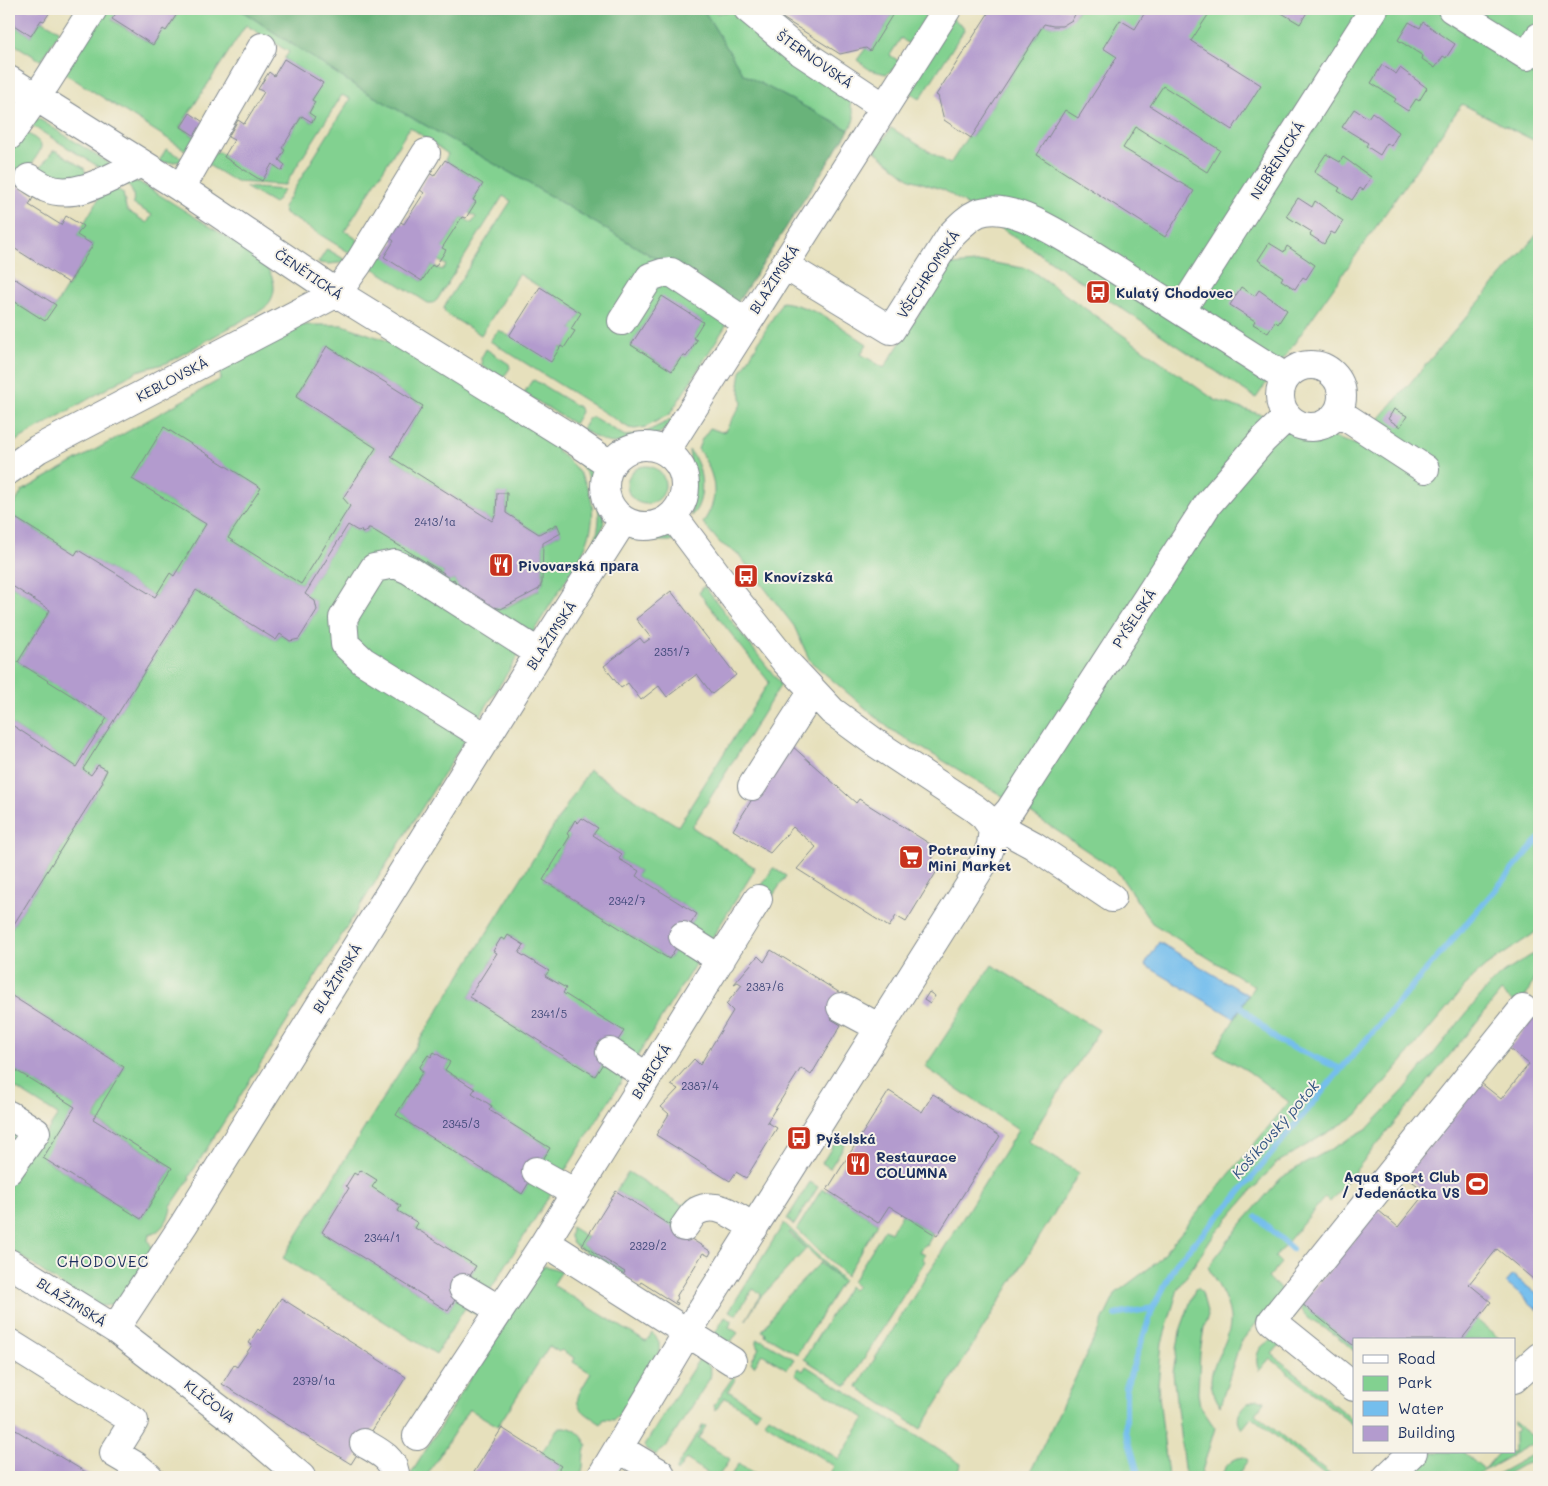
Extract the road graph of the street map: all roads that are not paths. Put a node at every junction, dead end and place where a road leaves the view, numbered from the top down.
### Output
1 (93, 9) edge
2 (748, 9) edge
3 (947, 9) edge
4 (1374, 9) edge
5 (1452, 9) edge
6 (1539, 37) edge
7 (262, 47) dead end
8 (9, 80) edge
9 (36, 97) junction
10 (884, 107) junction
11 (9, 136) edge
12 (426, 152) dead end
13 (141, 162) junction
14 (29, 178) dead end
15 (181, 188) junction
16 (784, 265) junction
17 (338, 293) junction
18 (1181, 311) junction
19 (622, 322) dead end
20 (747, 323) junction
21 (1286, 377) junction
22 (1338, 412) junction
23 (1287, 418) junction
24 (666, 451) junction
25 (611, 465) junction
26 (1425, 469) dead end
27 (9, 470) edge
28 (673, 516) junction
29 (624, 521) junction
30 (539, 653) junction
31 (813, 691) junction
32 (487, 738) junction
33 (752, 786) dead end
34 (993, 829) junction
35 (1112, 898) dead end
36 (758, 900) dead end
37 (684, 936) dead end
38 (721, 960) junction
39 (841, 1007) dead end
40 (1523, 1009) dead end
41 (880, 1028) junction
42 (610, 1052) dead end
43 (646, 1077) junction
44 (9, 1115) edge
45 (9, 1170) edge
46 (536, 1171) dead end
47 (575, 1193) junction
48 (684, 1227) dead end
49 (754, 1228) junction
50 (545, 1242) junction
51 (9, 1263) edge
52 (463, 1288) dead end
53 (500, 1310) junction
54 (115, 1328) junction
55 (687, 1333) junction
56 (9, 1343) edge
57 (1539, 1357) edge
58 (732, 1361) dead end
59 (1516, 1377) edge
60 (1353, 1387) edge
61 (417, 1436) dead end
62 (364, 1443) dead end
63 (618, 1448) junction
64 (1411, 1454) edge
65 (660, 1473) dead end
66 (149, 1477) edge
67 (301, 1477) edge
68 (393, 1477) edge
69 (601, 1477) edge
70 (1387, 1477) edge

1 - 9 street
2 - 10 street, ŠTERNOVSKÁ
3 - 10 street, BLAŽIMSKÁ
4 - 18 street, NEBŘENICKÁ
5 - 6 street
7 - 15 street
8 - 9 street, ČENĚTICKÁ
9 - 11 street
9 - 13 street, ČENĚTICKÁ
10 - 16 street, BLAŽIMSKÁ
12 - 17 street
13 - 14 street
13 - 15 street, ČENĚTICKÁ
15 - 17 street, ČENĚTICKÁ
16 - 18 street, VŠECHROMSKÁ
16 - 20 street, BLAŽIMSKÁ
17 - 25 street, ČENĚTICKÁ
17 - 27 street, KEBLOVSKÁ
18 - 21 street, VŠECHROMSKÁ
19 - 20 street
20 - 24 street, BLAŽIMSKÁ
21 - 22 street
21 - 23 street
22 - 23 street
22 - 26 street
23 - 34 street, PYŠELSKÁ
24 - 25 street
24 - 28 street
25 - 29 street
28 - 29 street
28 - 31 street
29 - 30 street, BLAŽIMSKÁ
30 - 32 street, BLAŽIMSKÁ
30 - 32 street
31 - 33 street
31 - 34 street
32 - 54 street, BLAŽIMSKÁ
34 - 35 street
34 - 41 street
36 - 38 street, BABICKÁ
37 - 38 street
38 - 43 street, BABICKÁ
39 - 41 street
40 - 60 street
41 - 49 street
42 - 43 street
43 - 47 street, BABICKÁ
44 - 45 street
46 - 47 street
47 - 50 street, BABICKÁ
48 - 49 street
49 - 55 street
50 - 53 street, BABICKÁ
50 - 55 street
51 - 54 street, BLAŽIMSKÁ
52 - 53 street
53 - 61 street, BABICKÁ
54 - 67 street, KLÍČOVA
55 - 58 street
55 - 63 street
56 - 66 street
57 - 59 street
62 - 68 street
63 - 65 street
63 - 69 street
64 - 70 street

